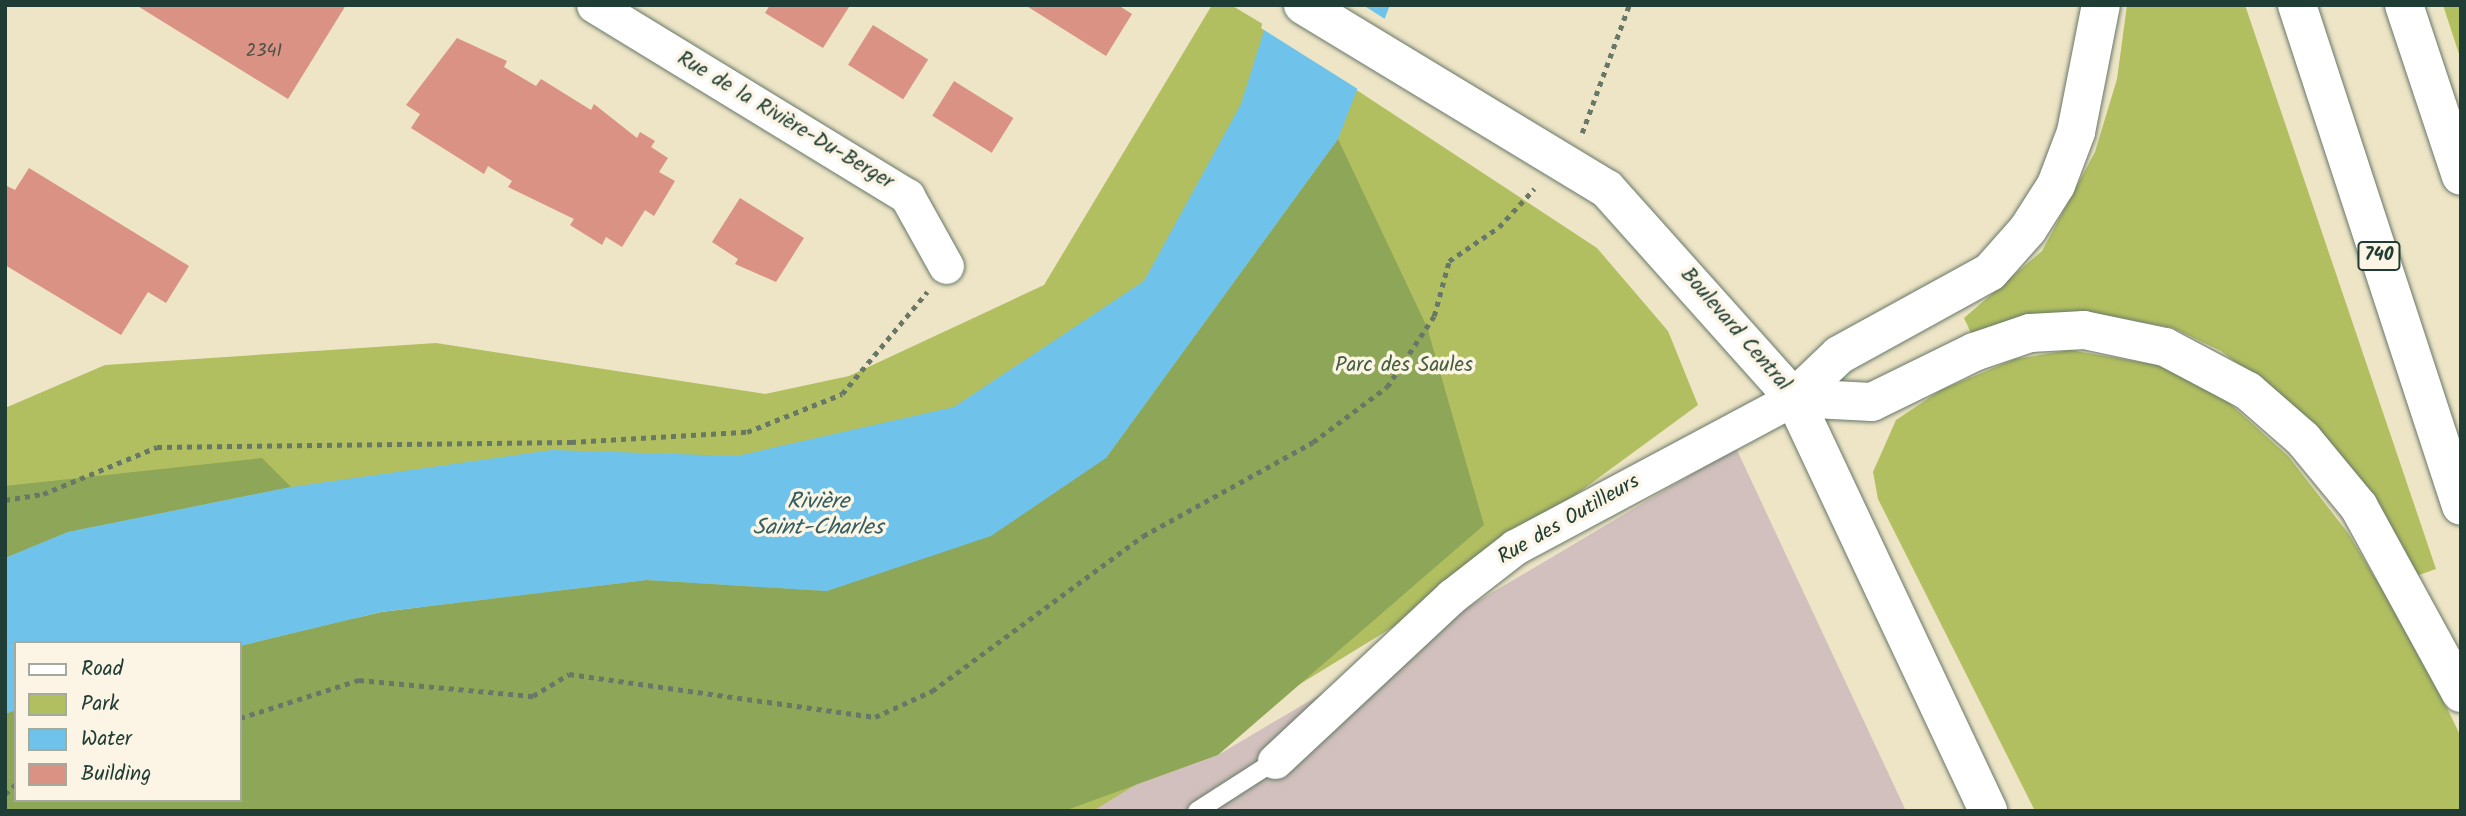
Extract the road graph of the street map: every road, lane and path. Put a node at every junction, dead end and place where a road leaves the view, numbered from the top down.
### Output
1 (594, 5) edge
2 (1303, 5) edge
3 (1629, 5) edge
4 (2101, 5) edge
5 (2297, 5) edge
6 (2404, 5) edge
7 (1578, 142) dead end
8 (2461, 176) edge
9 (1540, 183) dead end
10 (946, 266) joint
11 (1794, 398) junction
12 (5, 500) edge
13 (2461, 506) edge
14 (2461, 693) edge
15 (242, 717) edge
16 (1275, 761) joint
17 (1197, 811) edge
18 (1988, 811) edge

1 - 10 street, Rue de la Rivière-Du-Berger
2 - 11 main road, Boulevard Central
3 - 7 path
4 - 11 main road
5 - 13 main road, 740
6 - 8 main road
9 - 15 path
10 - 12 path
11 - 14 main road
11 - 16 street, Rue des Outilleurs
11 - 18 main road, Boulevard Central
16 - 17 lane

